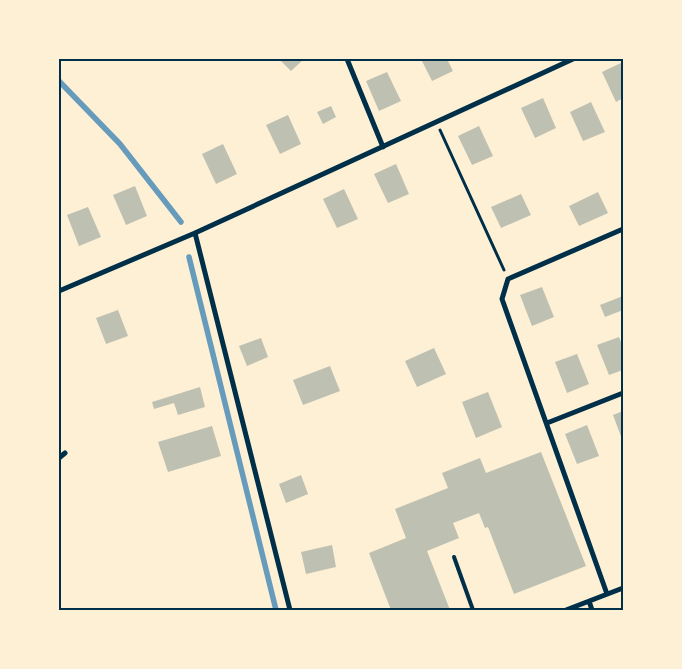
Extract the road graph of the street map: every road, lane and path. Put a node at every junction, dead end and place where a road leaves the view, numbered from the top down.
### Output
1 (347, 59) edge
2 (573, 59) edge
3 (437, 123) junction
4 (383, 147) junction
5 (623, 229) edge
6 (195, 233) junction
7 (508, 279) junction
8 (59, 291) edge
9 (623, 393) edge
10 (547, 423) junction
11 (64, 453) dead end
12 (59, 458) edge
13 (454, 557) dead end
14 (623, 588) edge
15 (607, 594) junction
16 (589, 601) junction
17 (290, 610) edge
18 (473, 610) edge
19 (566, 610) edge
20 (592, 610) edge

1 - 4 street
2 - 3 street
3 - 4 street
3 - 7 path
4 - 6 street
5 - 7 street
6 - 8 street
6 - 17 street
7 - 10 street
9 - 10 street
10 - 15 street
11 - 12 street
13 - 18 lane
14 - 15 street
15 - 16 street
16 - 19 street
16 - 20 street

